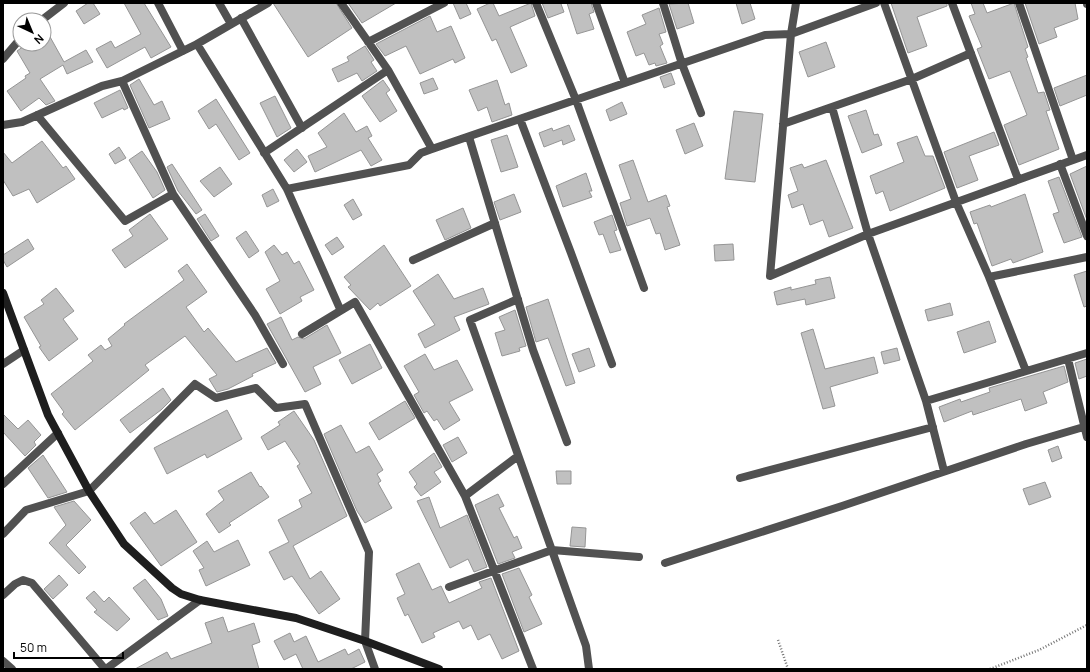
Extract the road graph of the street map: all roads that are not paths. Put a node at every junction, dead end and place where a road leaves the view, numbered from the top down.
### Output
1 (64, 3) edge
2 (158, 3) edge
3 (219, 3) edge
4 (268, 3) edge
5 (341, 3) edge
6 (444, 3) edge
7 (536, 3) edge
8 (596, 3) edge
9 (663, 3) edge
10 (796, 3) edge
11 (876, 3) edge
12 (884, 3) edge
13 (952, 3) edge
14 (1019, 3) edge
15 (52, 12) edge
16 (241, 18) junction
17 (231, 24) junction
18 (791, 34) junction
19 (368, 42) junction
20 (197, 44) junction
21 (12, 48) edge
22 (183, 51) junction
23 (971, 54) junction
24 (3, 59) edge
25 (682, 64) junction
26 (388, 70) junction
27 (912, 80) junction
28 (122, 81) junction
29 (625, 83) junction
30 (576, 100) junction
31 (832, 107) junction
32 (701, 113) dead end
33 (37, 114) junction
34 (520, 119) junction
35 (783, 124) junction
36 (3, 125) edge
37 (302, 128) junction
38 (469, 137) junction
39 (432, 149) junction
40 (264, 153) junction
41 (1087, 155) edge
42 (1073, 160) junction
43 (1060, 164) junction
44 (1018, 179) junction
45 (286, 189) junction
46 (173, 194) junction
47 (956, 202) junction
48 (495, 223) junction
49 (868, 234) junction
50 (1087, 236) edge
51 (1087, 257) edge
52 (413, 260) dead end
53 (989, 277) junction
54 (644, 288) dead end
55 (3, 293) edge
56 (518, 299) junction
57 (6, 308) edge
58 (340, 310) junction
59 (302, 334) dead end
60 (24, 350) junction
61 (1087, 353) edge
62 (1068, 359) junction
63 (3, 364) edge
64 (283, 364) dead end
65 (612, 364) dead end
66 (1026, 371) junction
67 (926, 401) junction
68 (933, 427) junction
69 (1085, 427) edge
70 (58, 433) junction
71 (1087, 437) edge
72 (567, 442) dead end
73 (518, 456) junction
74 (944, 471) junction
75 (740, 478) dead end
76 (3, 484) edge
77 (89, 492) junction
78 (466, 496) junction
79 (3, 534) edge
80 (552, 550) junction
81 (639, 557) dead end
82 (665, 563) dead end
83 (495, 570) junction
84 (449, 587) dead end
85 (3, 595) edge
86 (200, 600) junction
87 (364, 640) junction
88 (3, 661) edge
89 (12, 669) edge
90 (105, 669) edge
91 (374, 669) edge
92 (439, 669) edge
93 (533, 669) edge
94 (589, 669) edge

1 - 15 street
2 - 22 street
3 - 17 street
4 - 16 street
5 - 19 street
6 - 19 street
7 - 30 street
8 - 29 street
9 - 25 street
10 - 18 street
11 - 18 street
12 - 27 street
13 - 23 street
14 - 42 street
16 - 17 street
16 - 37 street
17 - 20 street
18 - 25 street
18 - 35 street
19 - 26 street
20 - 22 street
20 - 40 street
21 - 24 street
22 - 28 street
23 - 27 street
23 - 44 street
25 - 29 street
25 - 32 street
26 - 37 street
26 - 39 street
27 - 31 street
27 - 47 street
28 - 33 street
28 - 46 street
29 - 30 street
30 - 34 street
30 - 54 street
31 - 35 street
31 - 49 street
33 - 36 street
33 - 46 street
34 - 38 street
34 - 65 street
35 - 49 street
37 - 40 street
38 - 39 street
38 - 48 street
39 - 45 street
40 - 45 street
41 - 42 street
42 - 43 street
43 - 44 street
43 - 50 street
44 - 47 street
45 - 58 street
46 - 64 street
47 - 49 street
47 - 53 street
48 - 52 street
48 - 56 street
49 - 67 street
51 - 53 street
53 - 66 street
55 - 57 street
56 - 72 street
56 - 73 street
57 - 60 street
58 - 59 street
58 - 78 street
60 - 63 street
60 - 70 street
61 - 62 street
62 - 66 street
62 - 69 street
66 - 67 street
67 - 68 street
68 - 74 street
68 - 75 street
69 - 71 street
69 - 74 street
70 - 76 street
70 - 77 street
73 - 78 street
73 - 80 street
74 - 82 street
77 - 79 street
77 - 86 street
77 - 87 street
78 - 83 street
80 - 81 street
80 - 83 street
80 - 94 street
83 - 84 street
83 - 93 street
85 - 90 street
86 - 87 street
86 - 90 street
87 - 91 street
87 - 92 street
88 - 89 street

